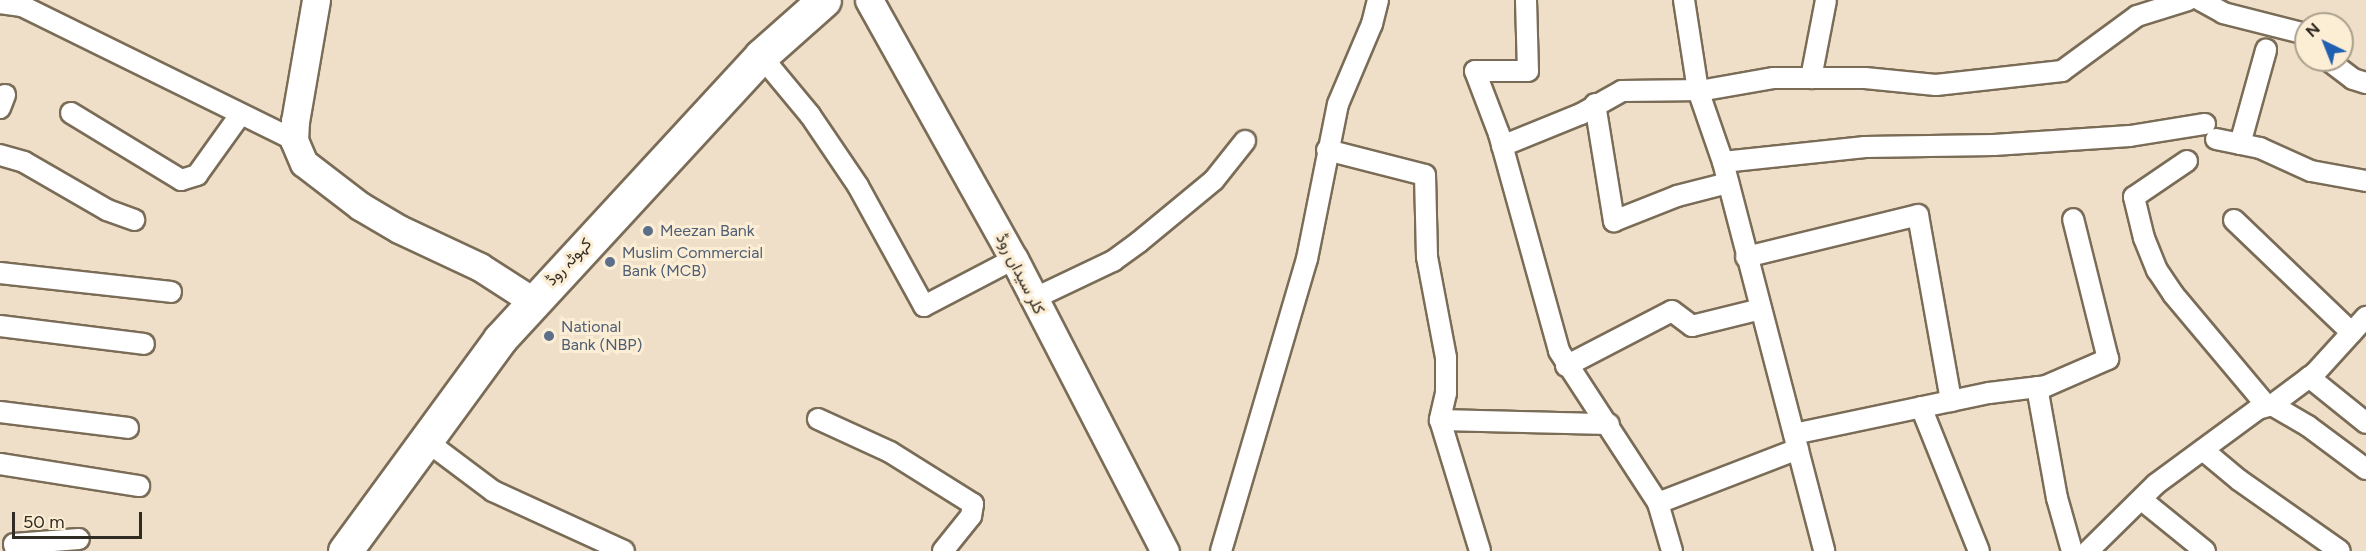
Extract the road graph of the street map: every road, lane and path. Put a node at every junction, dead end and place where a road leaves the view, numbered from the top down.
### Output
1 (316, 0) edge
2 (824, 0) edge
3 (869, 0) edge
4 (1378, 0) edge
5 (1526, 0) edge
6 (1684, 0) edge
7 (1826, 0) edge
8 (2188, 0) edge
9 (2200, 0) edge
10 (0, 3) edge
11 (2294, 31) edge
12 (2266, 50) dead end
13 (761, 56) junction
14 (2343, 72) edge
15 (1811, 78) junction
16 (2366, 83) edge
17 (1698, 90) junction
18 (1595, 104) junction
19 (71, 113) dead end
20 (240, 115) junction
21 (294, 140) junction
22 (1245, 141) dead end
23 (2240, 144) junction
24 (1502, 146) junction
25 (1327, 150) junction
26 (0, 154) edge
27 (2187, 161) dead end
28 (1723, 162) junction
29 (2366, 181) edge
30 (1728, 183) junction
31 (2073, 219) dead end
32 (134, 220) dead end
33 (2234, 220) dead end
34 (1746, 257) junction
35 (1014, 259) junction
36 (0, 273) edge
37 (171, 292) dead end
38 (1033, 299) junction
39 (533, 301) junction
40 (1761, 309) junction
41 (2366, 318) edge
42 (0, 326) edge
43 (2352, 333) junction
44 (144, 344) dead end
45 (1566, 366) junction
46 (2309, 377) junction
47 (2037, 387) junction
48 (1951, 401) junction
49 (2269, 406) junction
50 (1921, 407) junction
51 (0, 412) edge
52 (818, 419) dead end
53 (1440, 420) junction
54 (2366, 423) edge
55 (1609, 424) junction
56 (128, 428) dead end
57 (425, 440) junction
58 (1796, 441) junction
59 (2203, 450) junction
60 (0, 464) edge
61 (2366, 469) edge
62 (138, 486) dead end
63 (2142, 500) junction
64 (1658, 503) junction
65 (79, 539) dead end
66 (16, 551) edge
67 (345, 551) edge
68 (624, 551) edge
69 (943, 551) edge
70 (1166, 551) edge
71 (1221, 551) edge
72 (1480, 551) edge
73 (1672, 551) edge
74 (1824, 551) edge
75 (1978, 551) edge
76 (2072, 551) edge
77 (2088, 551) edge
78 (2205, 551) edge
79 (2340, 551) edge

1 - 21 main road
2 - 13 highway, کہوٹہ روڈ
3 - 35 main road, کلر سیداں روڈ
4 - 25 street
5 - 24 street
6 - 17 street
7 - 15 street
8 - 15 street
9 - 11 street
10 - 20 street
12 - 23 street
13 - 35 street
13 - 39 highway, کہوٹہ روڈ
14 - 16 street
15 - 17 street
17 - 18 street
17 - 28 street
18 - 24 street
18 - 30 street
19 - 20 street
20 - 21 street
21 - 39 main road
22 - 38 street
23 - 28 street
23 - 29 street
24 - 45 street
25 - 53 street
25 - 71 street
26 - 32 street
27 - 49 street
28 - 30 street
30 - 34 street
31 - 47 street
33 - 43 street
34 - 40 street
34 - 48 street
35 - 38 main road, کلر سیداں روڈ
36 - 37 street
38 - 70 main road, کلر سیداں روڈ
39 - 57 highway, کہوٹہ روڈ
40 - 45 street
40 - 58 street
41 - 43 street
42 - 44 street
43 - 46 street
45 - 55 street
46 - 49 street
46 - 54 street
47 - 48 street
47 - 76 street
48 - 50 street
49 - 59 street
49 - 61 street
50 - 58 street
50 - 75 street
51 - 56 street
52 - 69 street
53 - 55 street
53 - 72 street
55 - 64 street
57 - 67 highway, کہوٹہ روڈ
57 - 68 street
58 - 64 street
58 - 74 street
59 - 63 street
59 - 79 street
60 - 62 street
63 - 77 street
63 - 78 street
64 - 73 street
65 - 66 street

